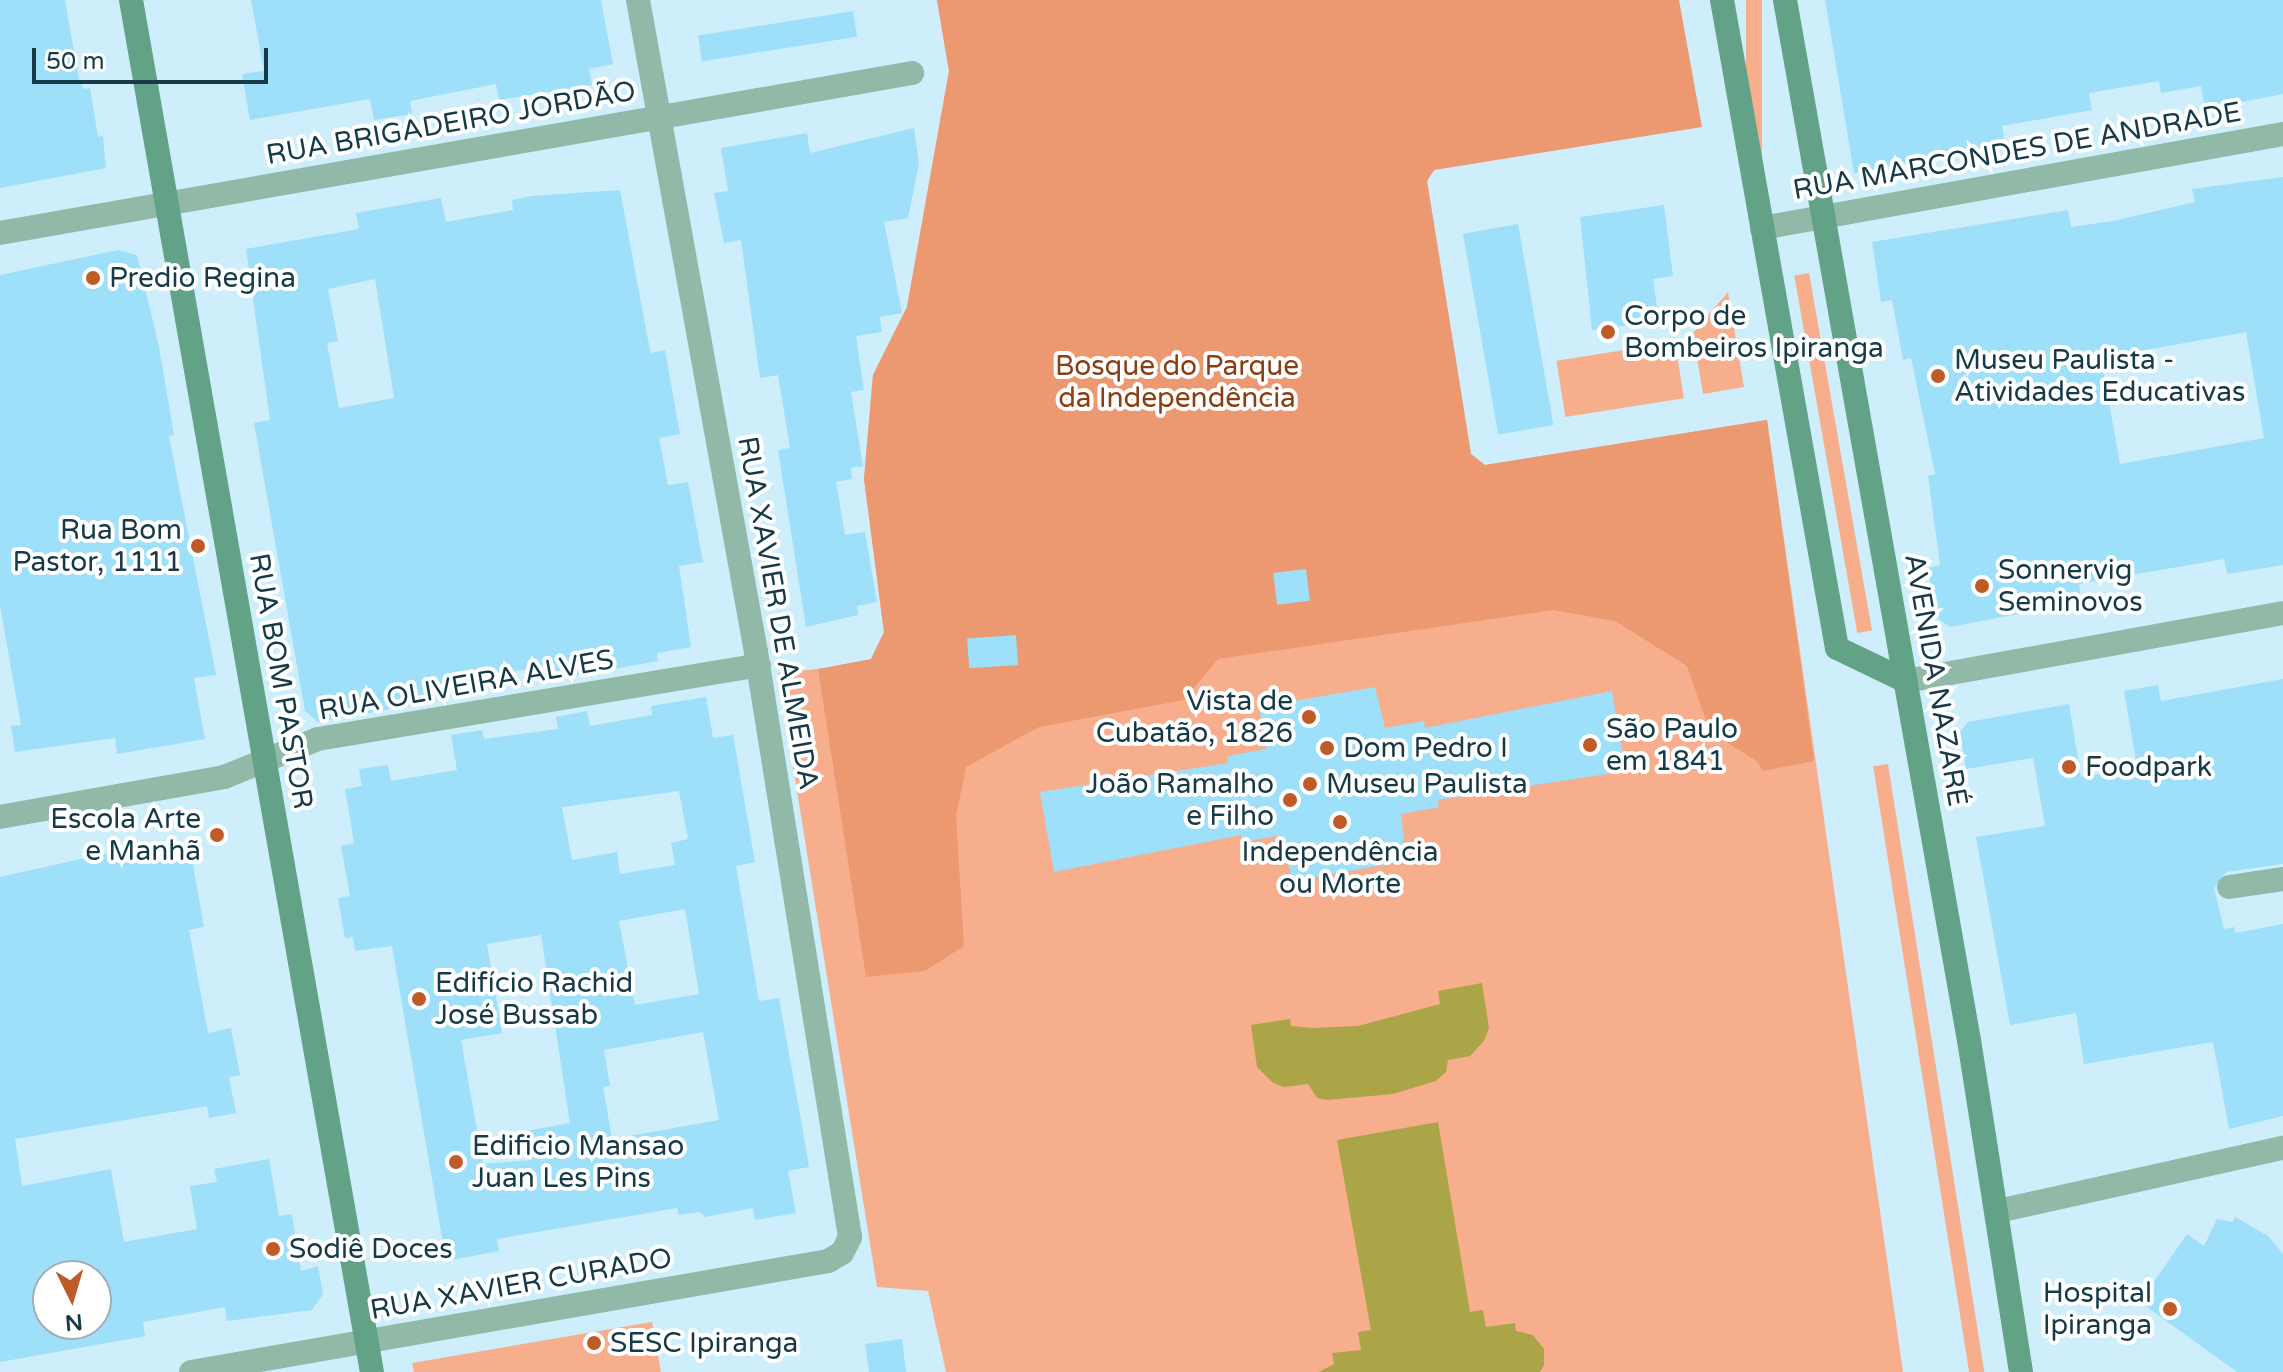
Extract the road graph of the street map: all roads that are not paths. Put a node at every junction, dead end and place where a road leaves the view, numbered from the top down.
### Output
1 (131, 0) edge
2 (638, 0) edge
3 (1722, 0) edge
4 (1785, 0) edge
5 (912, 73) dead end
6 (659, 117) junction
7 (2283, 134) edge
8 (167, 204) junction
9 (1823, 216) junction
10 (1762, 228) junction
11 (0, 233) edge
12 (2283, 613) edge
13 (759, 665) junction
14 (1906, 681) junction
15 (265, 761) junction
16 (0, 817) edge
17 (2283, 879) edge
18 (2229, 887) dead end
19 (2283, 1148) edge
20 (1998, 1211) junction
21 (850, 1237) joint
22 (367, 1341) junction
23 (191, 1372) edge
24 (372, 1372) edge
25 (2021, 1372) edge

1 - 8 main road, RUA BOM PASTOR
2 - 6 street, RUA XAVIER DE ALMEIDA
3 - 10 main road
4 - 9 main road, AVENIDA NAZARÉ
5 - 6 street, RUA BRIGADEIRO JORDÃO
6 - 8 street, RUA BRIGADEIRO JORDÃO
6 - 13 street, RUA XAVIER DE ALMEIDA
7 - 9 street, RUA MARCONDES DE ANDRADE
8 - 11 street, RUA BRIGADEIRO JORDÃO
8 - 15 main road, RUA BOM PASTOR
9 - 10 street, RUA MARCONDES DE ANDRADE
9 - 14 main road, AVENIDA NAZARÉ
10 - 14 main road
12 - 14 street
13 - 15 street, RUA OLIVEIRA ALVES
13 - 21 street, RUA XAVIER DE ALMEIDA
14 - 20 main road, AVENIDA NAZARÉ
15 - 16 street, RUA OLIVEIRA ALVES
15 - 22 main road, RUA BOM PASTOR
17 - 18 street
19 - 20 street
20 - 25 main road, AVENIDA NAZARÉ
21 - 22 street, RUA XAVIER CURADO
22 - 23 street, RUA XAVIER CURADO
22 - 24 main road, RUA BOM PASTOR

